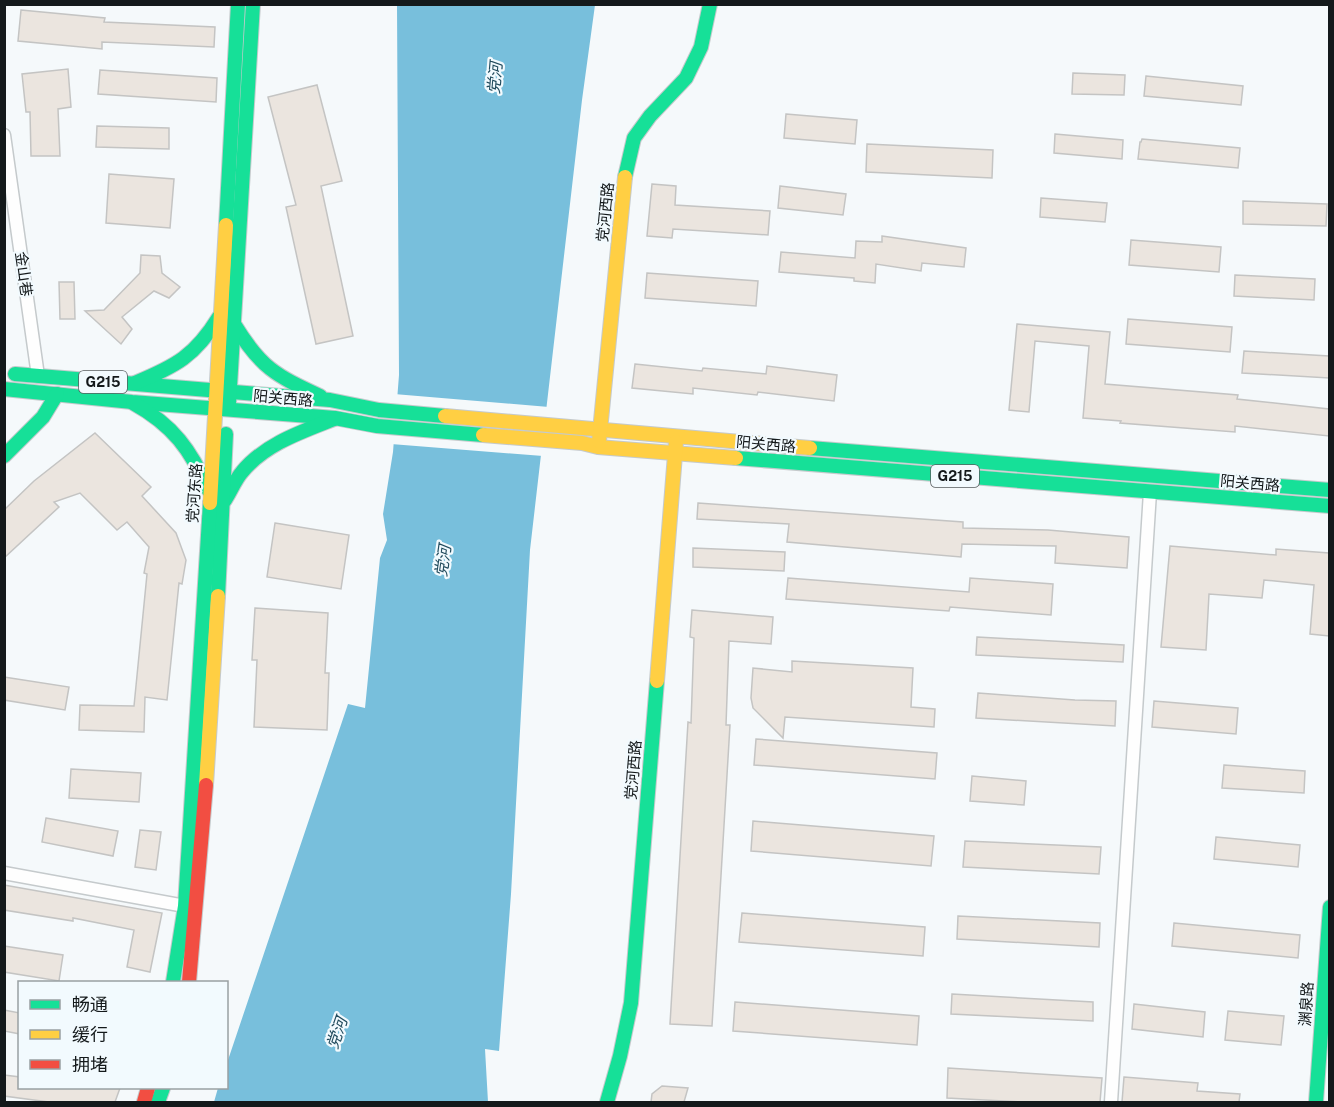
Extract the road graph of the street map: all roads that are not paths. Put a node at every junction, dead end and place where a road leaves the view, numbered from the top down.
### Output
1 (238, 4) edge
2 (253, 4) edge
3 (710, 4) edge
4 (4, 135) edge
5 (221, 313) junction
6 (234, 324) junction
7 (4, 373) edge
8 (38, 376) junction
9 (131, 384) junction
10 (4, 389) edge
11 (216, 391) junction
12 (57, 394) junction
13 (330, 400) junction
14 (132, 402) junction
15 (222, 409) junction
16 (335, 418) junction
17 (599, 429) junction
18 (676, 437) junction
19 (598, 447) junction
20 (675, 453) junction
21 (4, 456) edge
22 (1329, 490) edge
23 (209, 492) junction
24 (1150, 492) junction
25 (223, 505) junction
26 (1329, 506) edge
27 (4, 873) edge
28 (191, 905) junction
29 (1329, 907) edge
30 (173, 981) edge
31 (189, 981) edge
32 (607, 1102) edge
33 (1111, 1102) edge
34 (1316, 1102) edge

1 - 5 main road, 党河东路
2 - 6 main road, 党河东路
3 - 17 main road, 党河西路
4 - 8 street, 金山巷
5 - 9 main road
5 - 11 main road, 党河东路
6 - 11 main road, 党河东路
6 - 13 main road
7 - 8 main road, G215
8 - 9 main road, G215
9 - 11 main road, G215
10 - 12 main road
11 - 13 main road, 阳关西路 / G215
11 - 15 main road, 党河东路
12 - 14 main road, G215
12 - 21 main road, G215
13 - 17 main road, 阳关西路 / G215
14 - 15 main road, 阳关西路 / G215
14 - 23 main road
15 - 16 main road, 阳关西路 / G215
15 - 23 main road, 党河东路
15 - 25 main road, 党河东路
16 - 19 main road, 阳关西路 / G215
16 - 25 main road
17 - 18 main road, 阳关西路 / G215
17 - 19 main road, 党河西路
18 - 20 main road, 党河西路
18 - 22 main road, 阳关西路 / G215
19 - 20 main road, 阳关西路 / G215
20 - 24 main road, 阳关西路 / G215
20 - 32 main road, 党河西路
23 - 28 main road, 党河东路
24 - 26 main road, 阳关西路 / G215
24 - 33 street
25 - 28 main road, 党河东路
27 - 28 street
28 - 30 main road, 党河东路
28 - 31 main road, 党河东路
29 - 34 main road, 渊泉路

